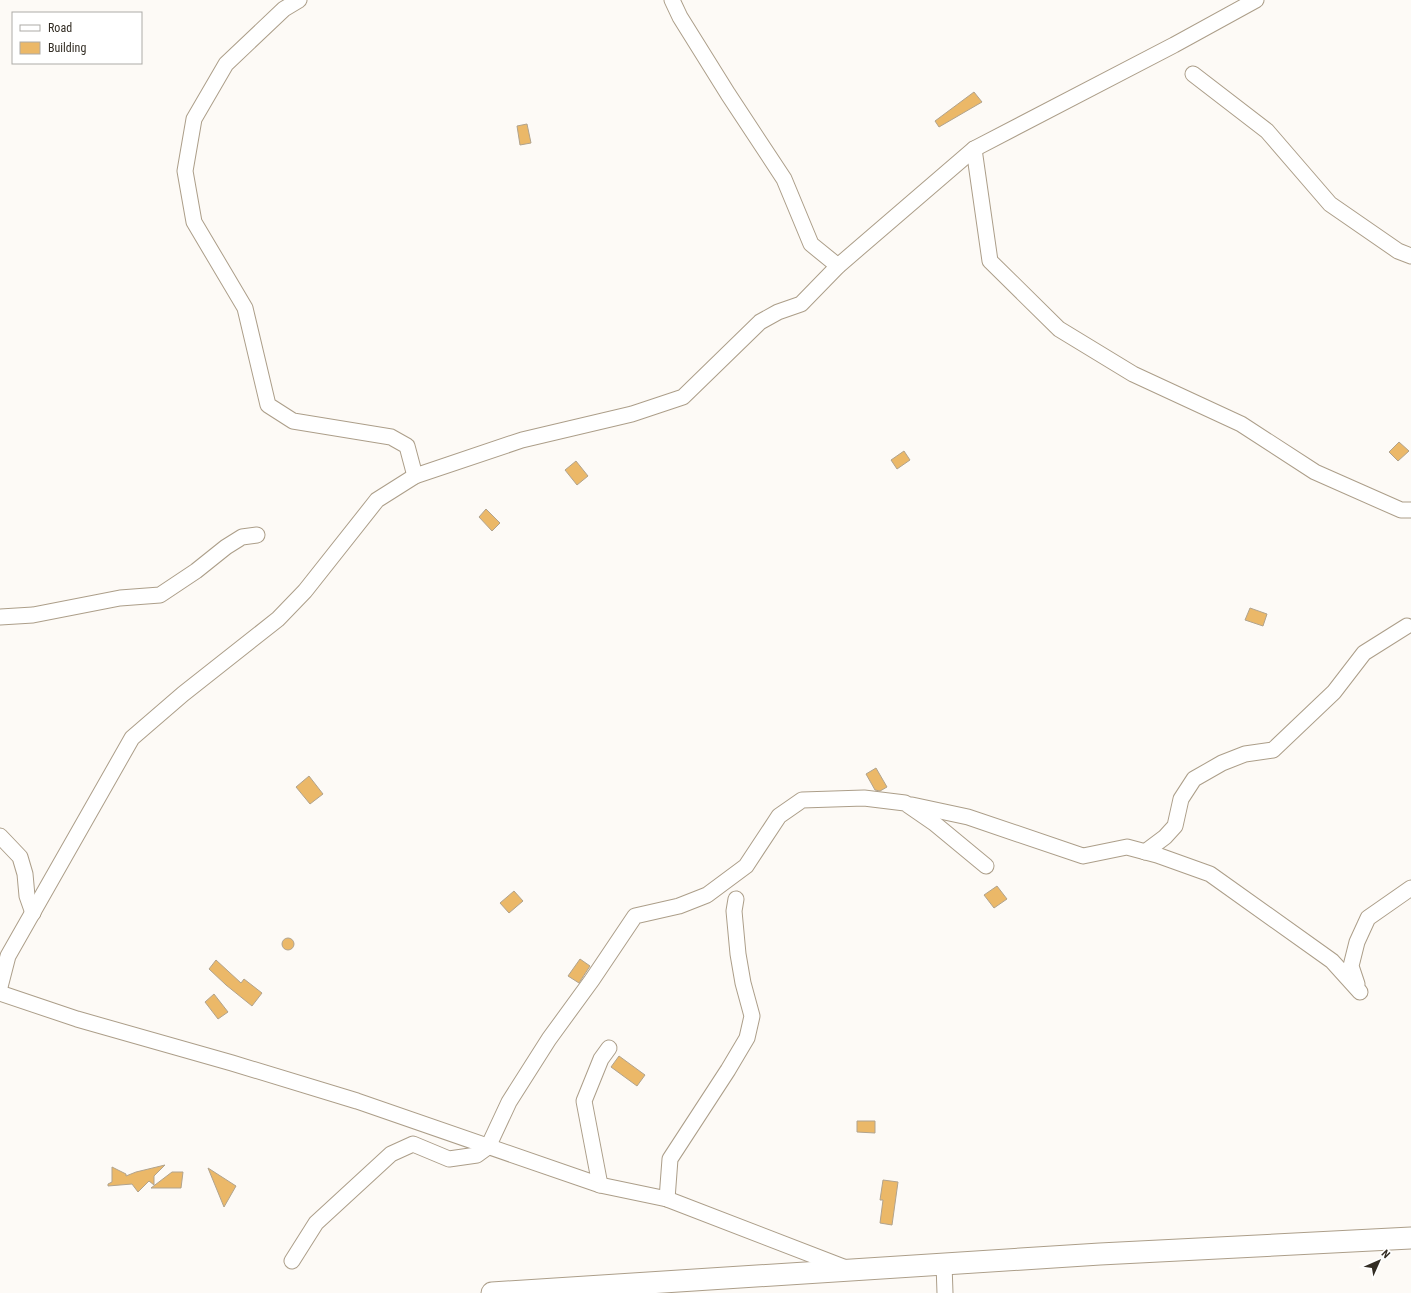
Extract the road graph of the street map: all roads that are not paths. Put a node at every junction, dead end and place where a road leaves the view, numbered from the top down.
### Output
1 (299, 0) edge
2 (672, 0) edge
3 (1256, 0) edge
4 (1193, 74) dead end
5 (974, 149) junction
6 (1411, 256) edge
7 (838, 266) junction
8 (415, 476) junction
9 (1411, 510) edge
10 (257, 535) dead end
11 (0, 617) edge
12 (1406, 626) dead end
13 (905, 803) junction
14 (0, 836) edge
15 (1145, 852) junction
16 (986, 866) dead end
17 (1411, 888) edge
18 (736, 899) dead end
19 (33, 913) junction
20 (0, 987) edge
21 (0, 993) edge
22 (609, 1048) dead end
23 (488, 1146) junction
24 (600, 1185) junction
25 (667, 1199) junction
26 (1411, 1238) edge
27 (292, 1261) dead end
28 (944, 1264) junction
29 (848, 1270) junction
30 (598, 1290) edge
31 (492, 1293) edge
32 (945, 1293) edge

1 - 8 street
2 - 7 street
3 - 5 street
4 - 6 street
5 - 7 street
5 - 9 street
7 - 8 street
8 - 19 street
10 - 11 street
12 - 15 street
13 - 15 street
13 - 16 street
13 - 23 street
14 - 19 street
15 - 17 street
18 - 25 street
19 - 20 street
21 - 23 street
22 - 24 street
23 - 24 street
23 - 27 street
24 - 25 street
25 - 29 street
26 - 28 main road
28 - 29 main road
28 - 32 street
29 - 30 main road
30 - 31 main road

